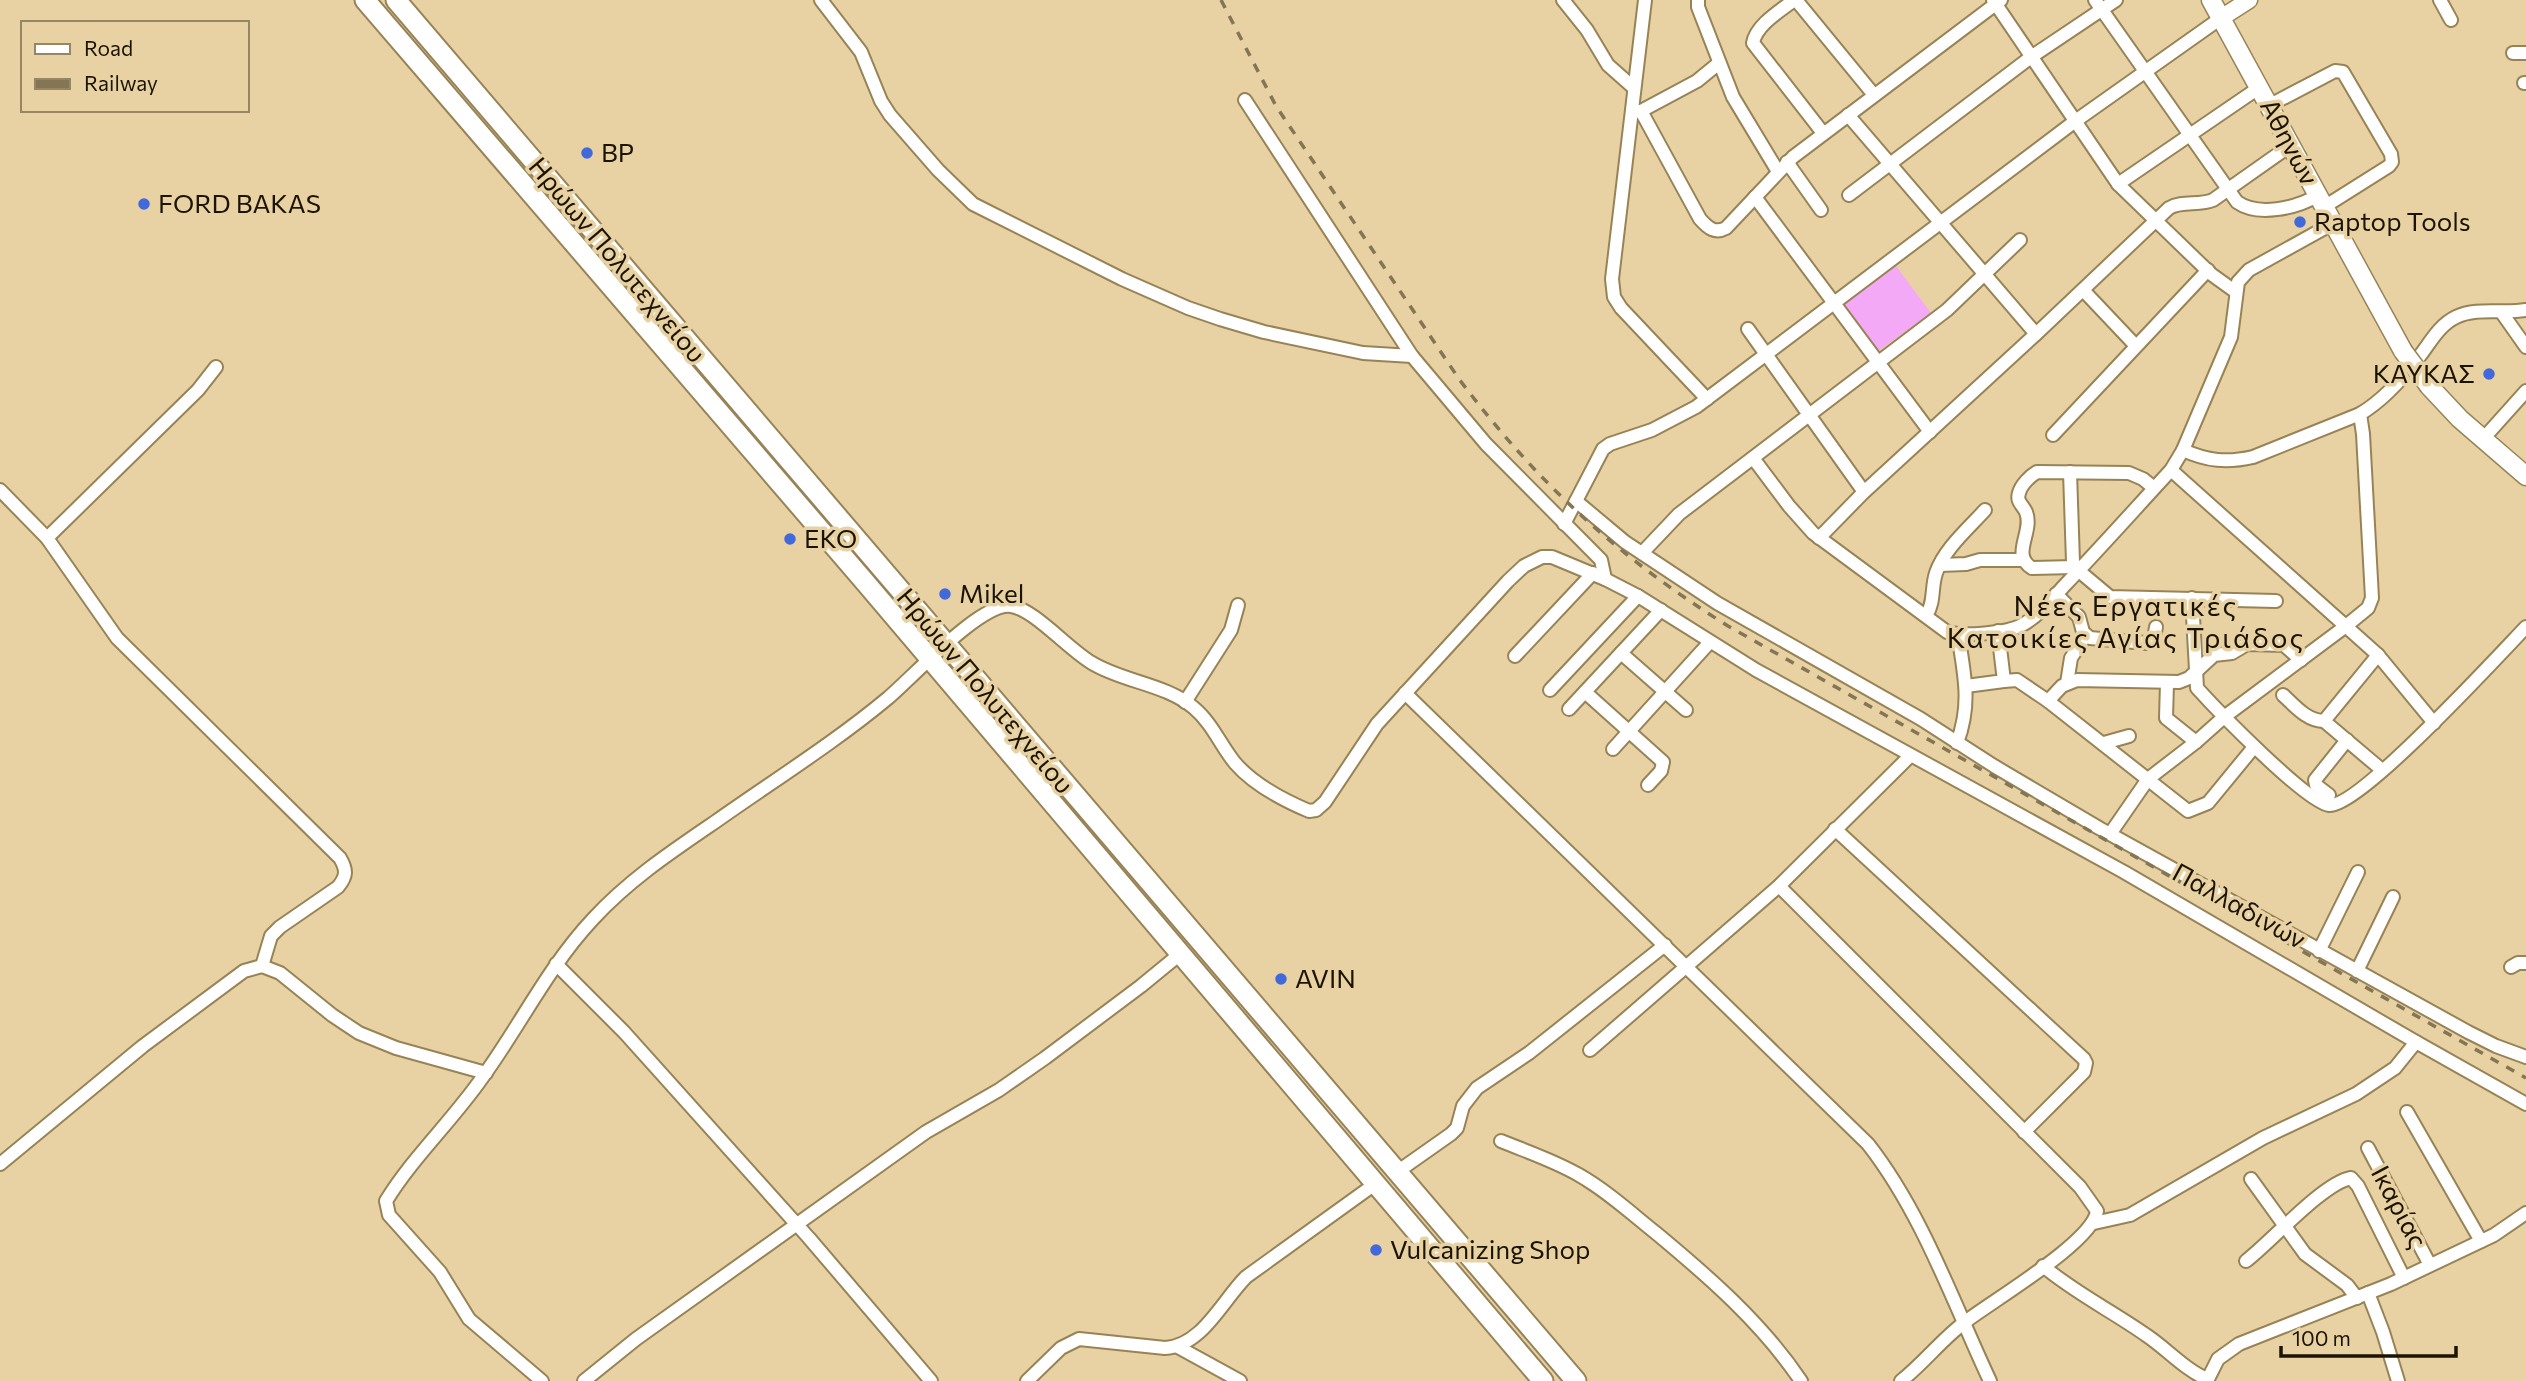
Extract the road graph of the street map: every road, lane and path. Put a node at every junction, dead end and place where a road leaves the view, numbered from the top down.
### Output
1 (365, 0) edge
2 (396, 0) edge
3 (821, 0) edge
4 (1563, 0) edge
5 (1645, 0) edge
6 (1698, 0) edge
7 (1795, 0) edge
8 (2116, 0) edge
9 (2211, 0) edge
10 (2249, 0) edge
11 (2440, 0) edge
12 (1996, 1) edge
13 (2099, 5) edge
14 (2221, 18) junction
15 (2451, 20) dead end
16 (2031, 57) junction
17 (1718, 63) junction
18 (2146, 72) junction
19 (2260, 87) junction
20 (1634, 88) junction
21 (1874, 95) junction
22 (1245, 100) dead end
23 (2270, 105) junction
24 (1637, 111) junction
25 (1848, 115) junction
26 (2074, 122) junction
27 (1823, 134) junction
28 (2190, 134) junction
29 (2291, 145) junction
30 (1889, 164) junction
31 (1782, 166) junction
32 (2118, 184) junction
33 (2227, 190) junction
34 (1849, 195) dead end
35 (1755, 197) junction
36 (2320, 201) junction
37 (1821, 210) dead end
38 (2155, 220) junction
39 (1938, 224) junction
40 (2332, 224) junction
41 (2020, 240) dead end
42 (2208, 270) junction
43 (1982, 274) junction
44 (2083, 290) junction
45 (2236, 292) junction
46 (1833, 303) junction
47 (2526, 310) edge
48 (2502, 313) junction
49 (1748, 329) dead end
50 (2036, 334) junction
51 (2136, 346) junction
52 (2526, 347) edge
53 (1766, 354) junction
54 (1412, 356) junction
55 (1878, 362) junction
56 (216, 367) dead end
57 (2526, 391) edge
58 (1707, 399) junction
59 (1810, 414) junction
60 (2360, 414) junction
61 (1930, 432) junction
62 (2053, 435) dead end
63 (2483, 439) junction
64 (2183, 450) junction
65 (1753, 458) junction
66 (2171, 470) junction
67 (2070, 472) junction
68 (2526, 475) edge
69 (2154, 488) junction
70 (1864, 492) junction
71 (3, 497) edge
72 (1576, 501) junction
73 (1985, 510) dead end
74 (1564, 524) junction
75 (47, 538) junction
76 (1819, 538) junction
77 (1642, 553) junction
78 (2024, 560) junction
79 (1940, 565) junction
80 (2077, 569) junction
81 (1599, 576) junction
82 (2056, 594) junction
83 (1638, 596) junction
84 (2192, 598) junction
85 (2276, 601) dead end
86 (1238, 605) dead end
87 (1661, 610) junction
88 (1926, 616) junction
89 (2346, 626) junction
90 (2156, 627) dead end
91 (2526, 627) edge
92 (1998, 631) junction
93 (1958, 634) junction
94 (2086, 635) junction
95 (1710, 642) junction
96 (946, 646) junction
97 (1621, 653) junction
98 (2378, 655) junction
99 (1515, 656) dead end
100 (930, 660) junction
101 (2301, 660) junction
102 (2195, 672) junction
103 (2004, 681) junction
104 (2067, 683) junction
105 (2167, 683) junction
106 (1966, 686) junction
107 (1550, 690) dead end
108 (1585, 692) junction
109 (1665, 692) junction
110 (1405, 693) junction
111 (2283, 695) dead end
112 (2048, 701) junction
113 (1185, 702) junction
114 (1569, 709) dead end
115 (1686, 710) dead end
116 (2224, 717) junction
117 (2324, 721) junction
118 (2434, 723) junction
119 (1629, 731) junction
120 (2129, 736) dead end
121 (2347, 740) junction
122 (2196, 742) junction
123 (1957, 743) junction
124 (2104, 743) junction
125 (2254, 747) junction
126 (1613, 750) dead end
127 (1910, 756) junction
128 (2382, 770) junction
129 (2148, 779) junction
130 (1648, 785) dead end
131 (2329, 795) dead end
132 (1835, 829) junction
133 (2109, 834) junction
134 (2358, 872) dead end
135 (1779, 886) junction
136 (2393, 897) dead end
137 (1665, 945) junction
138 (2319, 951) junction
139 (1180, 954) junction
140 (2526, 963) edge
141 (556, 964) junction
142 (1686, 965) junction
143 (262, 966) junction
144 (2511, 967) dead end
145 (2357, 971) junction
146 (2416, 1042) junction
147 (1590, 1049) dead end
148 (2526, 1057) edge
149 (486, 1073) junction
150 (2526, 1104) edge
151 (2407, 1112) dead end
152 (2024, 1132) junction
153 (1502, 1141) dead end
154 (2368, 1148) dead end
155 (0, 1164) edge
156 (1397, 1172) junction
157 (2251, 1179) dead end
158 (1375, 1184) junction
159 (2526, 1213) edge
160 (2094, 1223) junction
161 (797, 1225) junction
162 (2285, 1226) junction
163 (2481, 1241) junction
164 (2246, 1261) dead end
165 (2430, 1265) junction
166 (2043, 1266) junction
167 (2404, 1278) junction
168 (2363, 1296) junction
169 (1963, 1323) junction
170 (1178, 1347) junction
171 (2207, 1380) edge
172 (542, 1381) edge
173 (584, 1381) edge
174 (931, 1381) edge
175 (1027, 1381) edge
176 (1240, 1381) edge
177 (1543, 1381) edge
178 (1576, 1381) edge
179 (1801, 1381) edge
180 (1901, 1381) edge
181 (1990, 1381) edge
182 (2398, 1381) edge

1 - 100 main road, Ηρώων Πολυτεχνείου
2 - 96 main road, Ηρώων Πολυτεχνείου
3 - 54 street
4 - 20 street
5 - 20 street
6 - 17 street
7 - 21 street
7 - 27 street
8 - 13 street
9 - 14 main road, Αθηνών
10 - 14 street
11 - 15 street
12 - 16 street
12 - 21 street
13 - 16 street
13 - 18 street
14 - 18 street
14 - 19 main road, Αθηνών
16 - 26 street
16 - 30 street
17 - 24 street
17 - 31 street
18 - 26 street
18 - 28 street
19 - 23 main road, Αθηνών
19 - 28 street
20 - 24 street
21 - 25 street
22 - 54 street
23 - 29 main road, Αθηνών
23 - 36 street
24 - 35 street
24 - 58 street
25 - 27 street
25 - 30 street
26 - 32 street
26 - 39 street
27 - 31 street
28 - 32 street
28 - 33 street
29 - 33 street
29 - 36 main road, Αθηνών
30 - 34 street
30 - 39 street
31 - 35 street
31 - 37 street
32 - 38 street
33 - 36 street
33 - 38 street
35 - 46 street
36 - 40 main road, Αθηνών
38 - 42 street
38 - 44 street
39 - 43 street
39 - 46 street
40 - 45 street
40 - 63 main road, Αθηνών, bridge
41 - 43 street
42 - 45 street
42 - 51 street
43 - 50 street
43 - 55 street
44 - 50 street
44 - 51 street
45 - 64 street
46 - 53 street
46 - 55 street
47 - 48 street
48 - 52 street
48 - 60 street
49 - 53 street
50 - 61 street
51 - 62 street
53 - 58 street
53 - 59 street
54 - 74 street
55 - 59 street
55 - 61 street
56 - 75 street
57 - 63 street
58 - 72 street
59 - 65 street
59 - 70 street
60 - 64 street
60 - 89 street
61 - 70 street
63 - 68 main road, Αθηνών
64 - 66 street
65 - 76 street
65 - 77 street
66 - 69 street
66 - 89 street
67 - 69 street
67 - 78 street
67 - 80 street
69 - 80 street
70 - 76 street
71 - 75 street
72 - 74 street
72 - 77 street, Παλλαδινών
73 - 79 street
74 - 81 street
75 - 143 street
76 - 88 street
77 - 123 street, Παλλαδινών
78 - 79 street
78 - 80 street
79 - 88 street
80 - 82 street
80 - 84 street
81 - 83 street
81 - 99 street
81 - 110 street
82 - 92 street
82 - 94 street
83 - 87 street
83 - 107 street
84 - 85 street
84 - 102 street
86 - 113 street
87 - 95 street
87 - 97 street
88 - 93 street
89 - 98 street
89 - 101 street
90 - 94 street
91 - 118 street
92 - 93 street
92 - 103 street
93 - 106 street
94 - 104 street
95 - 109 street
95 - 127 street
96 - 100 street
96 - 113 street
96 - 156 main road, Ηρώων Πολυτεχνείου
97 - 108 street
97 - 109 street
98 - 117 street
98 - 118 street
100 - 139 main road, Ηρώων Πολυτεχνείου
100 - 141 street
101 - 102 street
101 - 116 street
102 - 105 street
102 - 116 street
103 - 106 street
103 - 112 street
104 - 105 street
104 - 112 street
105 - 122 street
106 - 123 street
108 - 114 street
108 - 119 street
109 - 115 street
109 - 119 street
110 - 113 street
110 - 137 street
111 - 117 street
112 - 124 street
116 - 122 street
116 - 125 street
117 - 121 street
118 - 128 street
119 - 126 street
119 - 130 street
120 - 124 street
121 - 128 street
121 - 131 street
122 - 129 street
123 - 133 street, Παλλαδινών
124 - 129 street
125 - 128 street
125 - 129 street
127 - 132 street
127 - 146 street
129 - 133 street
132 - 135 street
132 - 152 street
133 - 138 street, Παλλαδινών
134 - 138 street
135 - 142 street
135 - 152 street
136 - 145 street
137 - 142 street
137 - 156 street
138 - 145 street, Παλλαδινών
139 - 158 main road, Ηρώων Πολυτεχνείου
139 - 161 street
140 - 144 street
141 - 149 street
141 - 161 street
142 - 147 street
142 - 169 street
143 - 149 street
143 - 155 street
145 - 148 street, Παλλαδινών
146 - 150 street
146 - 160 street
149 - 172 street
151 - 163 street
152 - 160 street
153 - 179 street
154 - 165 street, Ικαρίας
156 - 178 main road, Ηρώων Πολυτεχνείου
157 - 162 street
158 - 170 street
158 - 177 main road, Ηρώων Πολυτεχνείου
159 - 163 street
160 - 166 street
161 - 173 street
161 - 174 street
162 - 164 street
162 - 167 street
162 - 168 street
163 - 165 street
165 - 167 street
166 - 169 street
166 - 171 street
167 - 168 street
168 - 171 street
168 - 182 street
169 - 180 street
169 - 181 street
170 - 175 street
170 - 176 street

